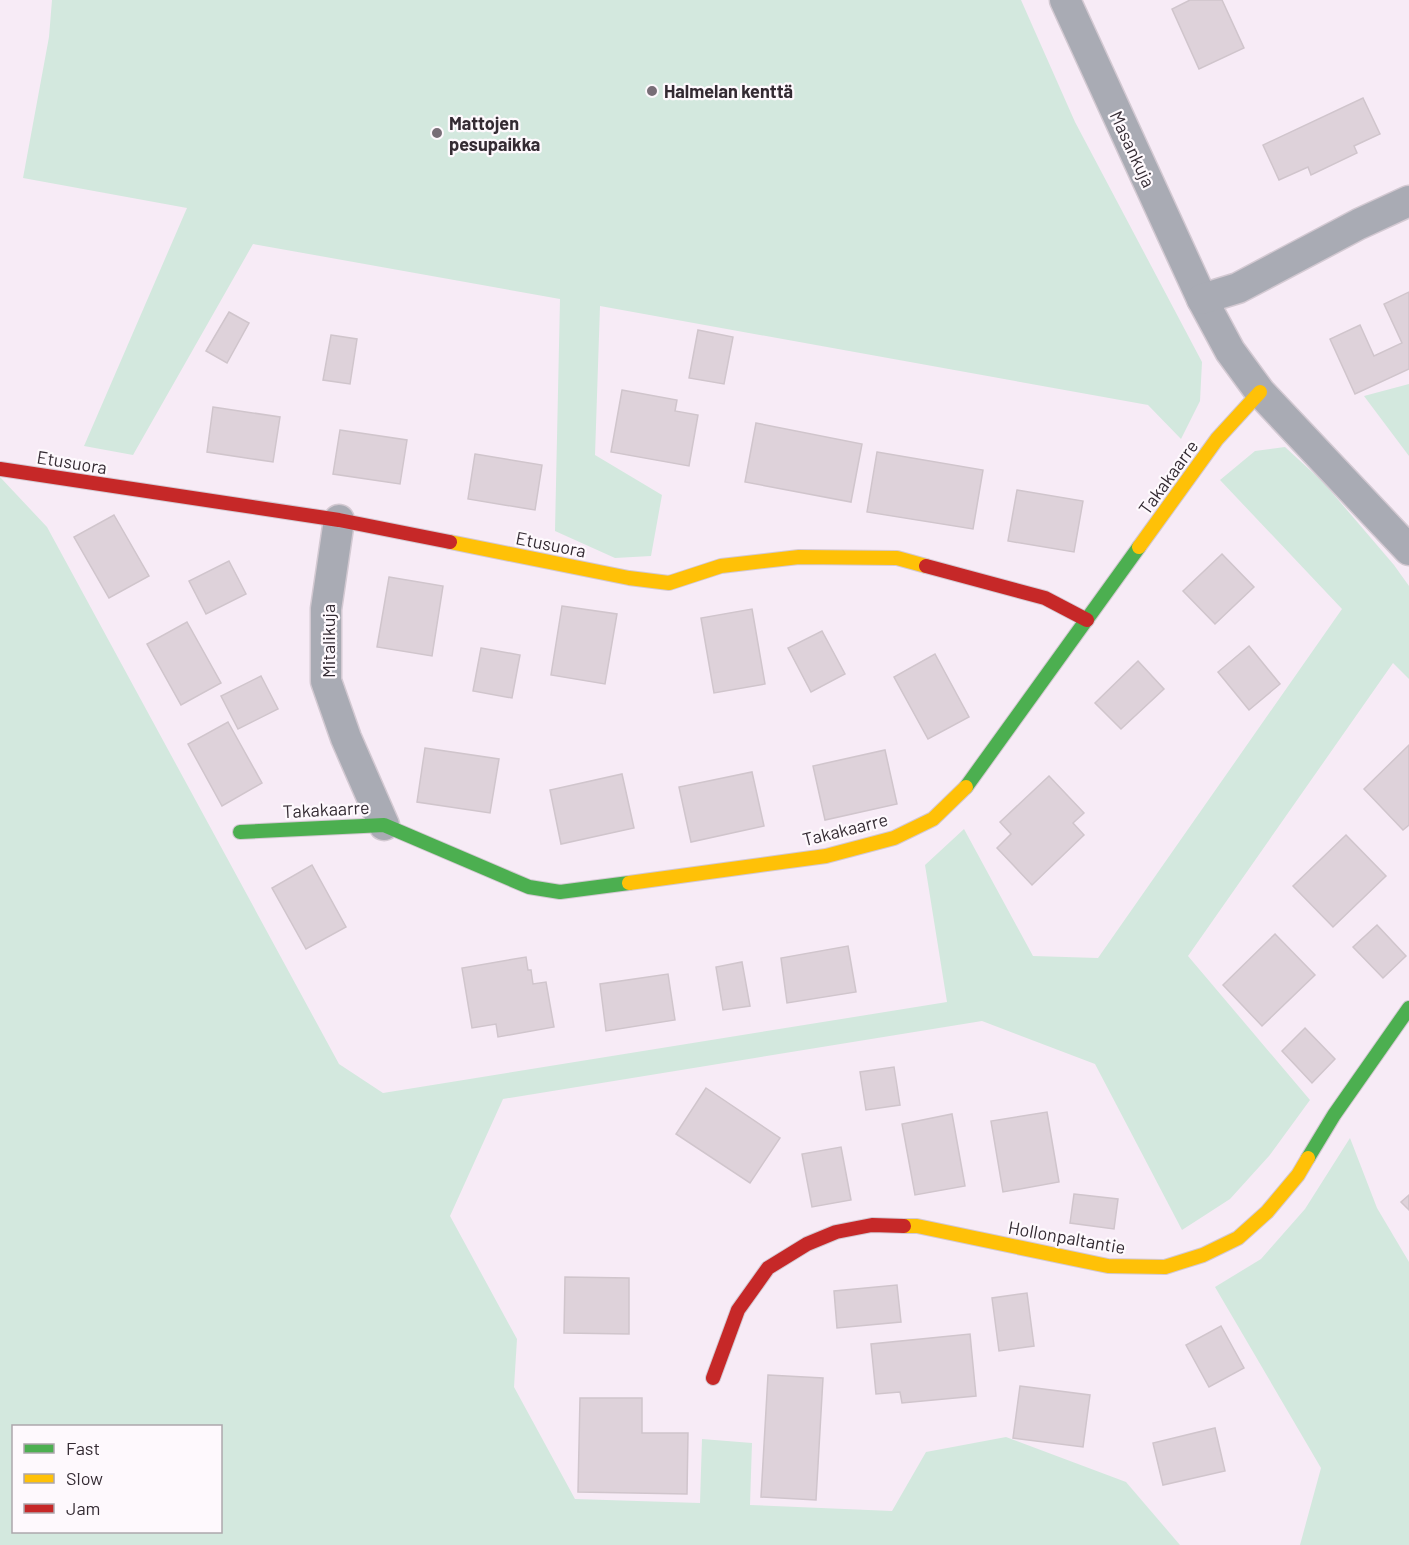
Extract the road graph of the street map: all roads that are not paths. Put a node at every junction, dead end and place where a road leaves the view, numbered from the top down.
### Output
1 (1065, 0) edge
2 (1409, 201) edge
3 (1202, 298) junction
4 (1260, 392) junction
5 (0, 469) edge
6 (339, 520) junction
7 (1409, 550) edge
8 (1088, 620) junction
9 (384, 825) junction
10 (240, 832) dead end
11 (1409, 1008) edge
12 (713, 1378) dead end

1 - 3 street, Masankuja
2 - 3 street
3 - 4 street, Masankuja
4 - 7 street, Masankuja
4 - 8 street, Takakaarre
5 - 6 street, Etusuora
6 - 8 street, Etusuora
6 - 9 street, Mitalikuja
8 - 9 street, Takakaarre
9 - 10 street, Takakaarre
11 - 12 street, Hollonpaltantie

